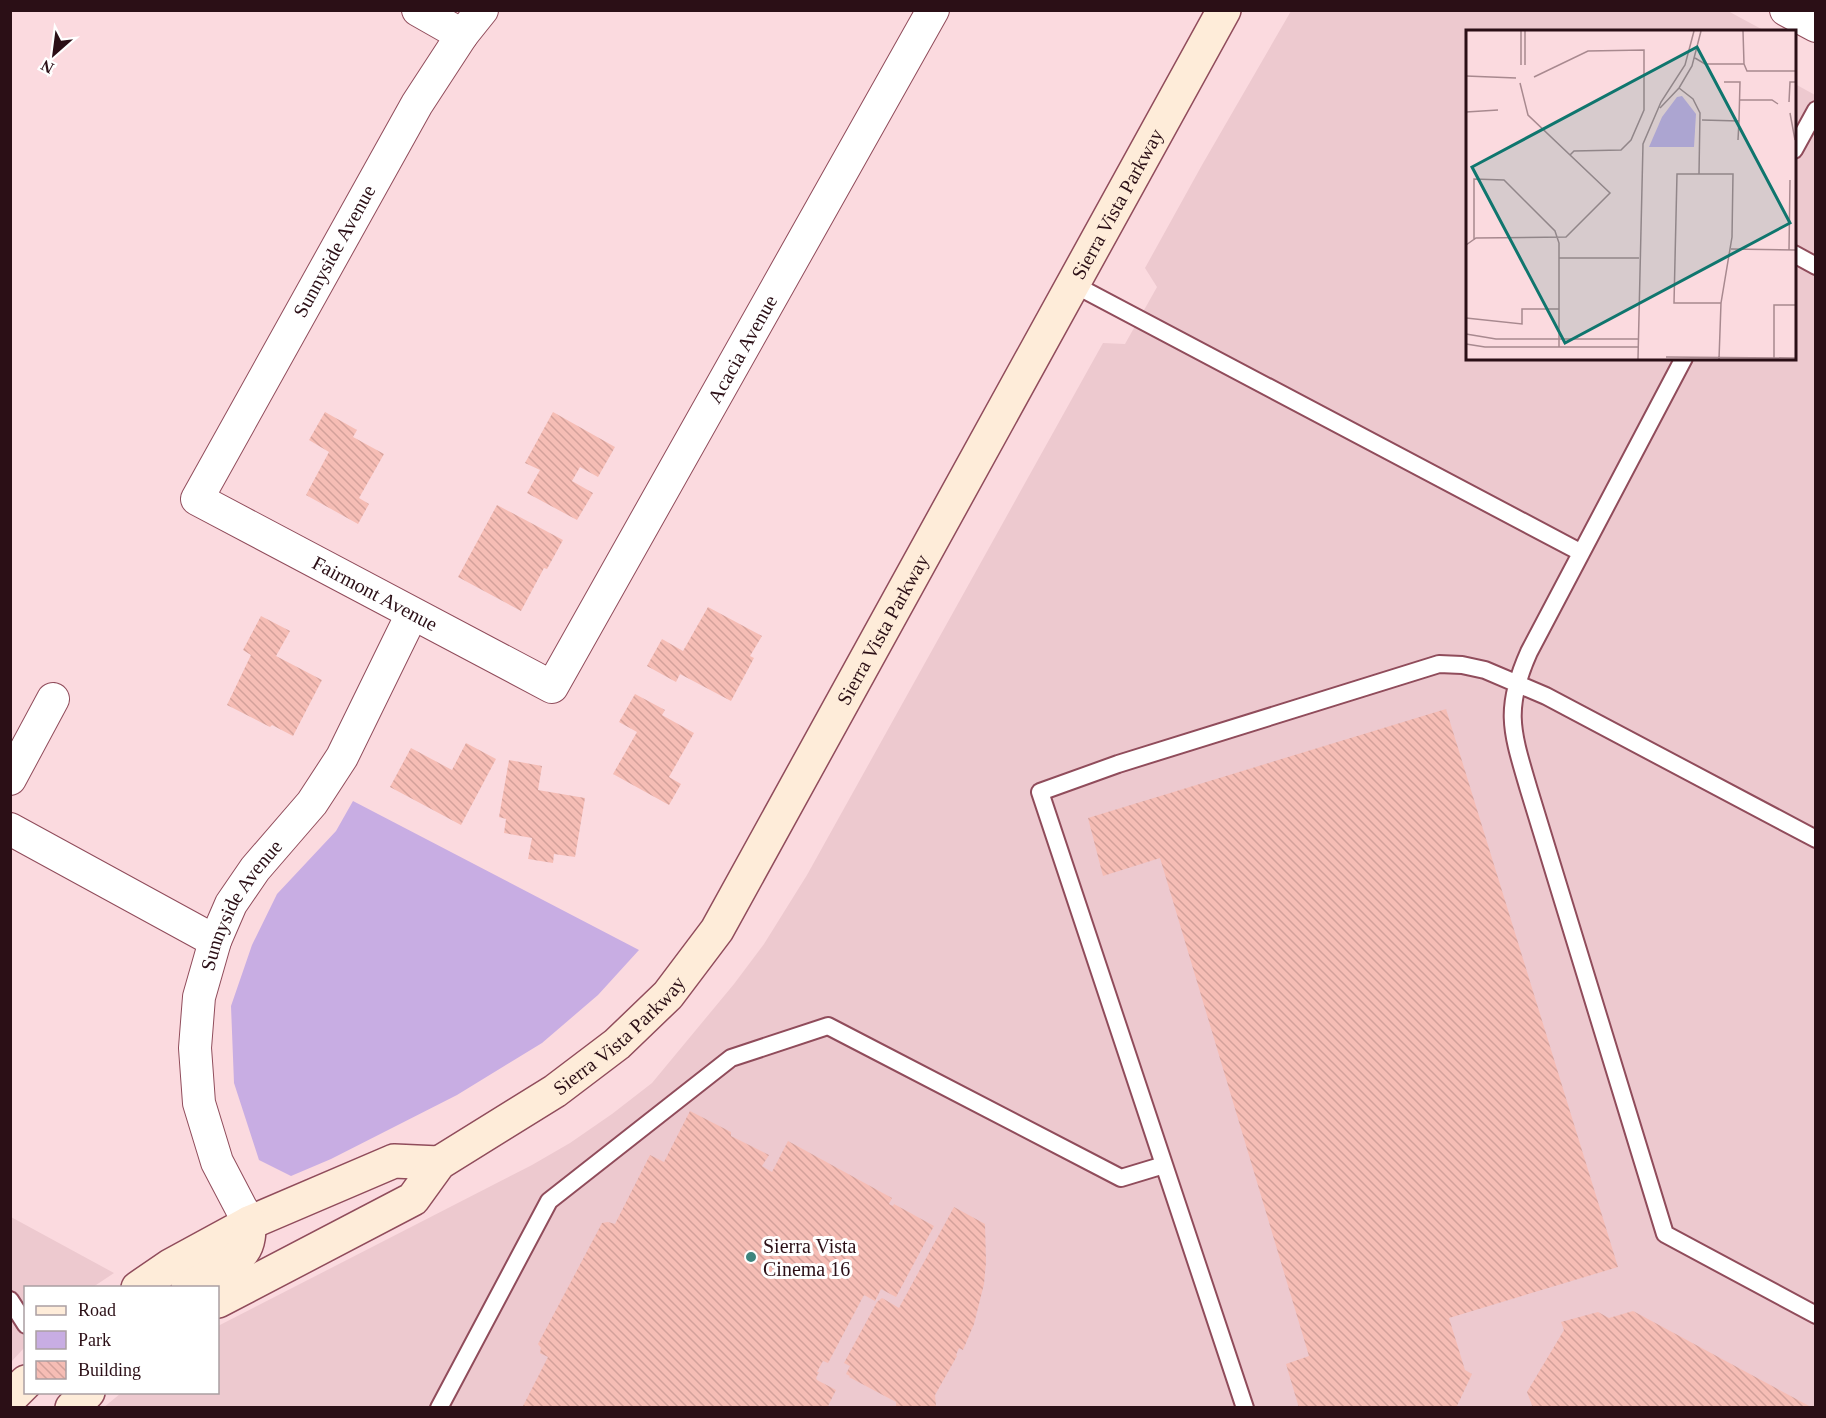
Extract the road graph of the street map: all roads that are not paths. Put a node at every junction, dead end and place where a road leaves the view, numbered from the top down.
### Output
1 (418, 10) edge
2 (482, 10) edge
3 (933, 10) edge
4 (1224, 10) edge
5 (1786, 10) edge
6 (1815, 26) edge
7 (462, 35) junction
8 (1815, 110) edge
9 (1796, 146) edge
10 (1796, 255) edge
11 (1815, 266) edge
12 (1073, 284) junction
13 (1683, 360) edge
14 (197, 499) joint
15 (1581, 552) junction
16 (412, 614) junction
17 (1516, 682) junction
18 (552, 687) joint
19 (53, 699) dead end
20 (10, 779) edge
21 (10, 830) edge
22 (1815, 839) edge
23 (215, 941) junction
24 (439, 1163) junction
25 (1164, 1165) junction
26 (249, 1223) junction
27 (140, 1286) edge
28 (191, 1286) edge
29 (10, 1300) edge
30 (219, 1300) edge
31 (1815, 1315) edge
32 (24, 1322) edge
33 (24, 1384) edge
34 (67, 1394) edge
35 (86, 1394) edge
36 (10, 1398) edge
37 (58, 1407) edge
38 (72, 1407) edge
39 (439, 1407) edge
40 (1245, 1407) edge

1 - 7 street
2 - 7 street, Sunnyside Avenue
3 - 18 street, Acacia Avenue
4 - 12 main road, Sierra Vista Parkway
5 - 6 street
7 - 14 street, Sunnyside Avenue
8 - 9 lane
10 - 11 lane
12 - 15 lane
12 - 24 main road, Sierra Vista Parkway
13 - 15 lane
14 - 16 street, Fairmont Avenue
15 - 17 lane
16 - 18 street, Fairmont Avenue
16 - 23 street, Sunnyside Avenue
17 - 22 lane
17 - 25 lane
17 - 31 lane
19 - 20 street
21 - 23 street
23 - 26 street, Sunnyside Avenue
24 - 26 main road
24 - 30 main road, Sierra Vista Parkway
25 - 39 lane
25 - 40 lane
26 - 27 main road
26 - 28 main road
29 - 32 lane
33 - 36 main road
34 - 37 main road
35 - 38 main road

